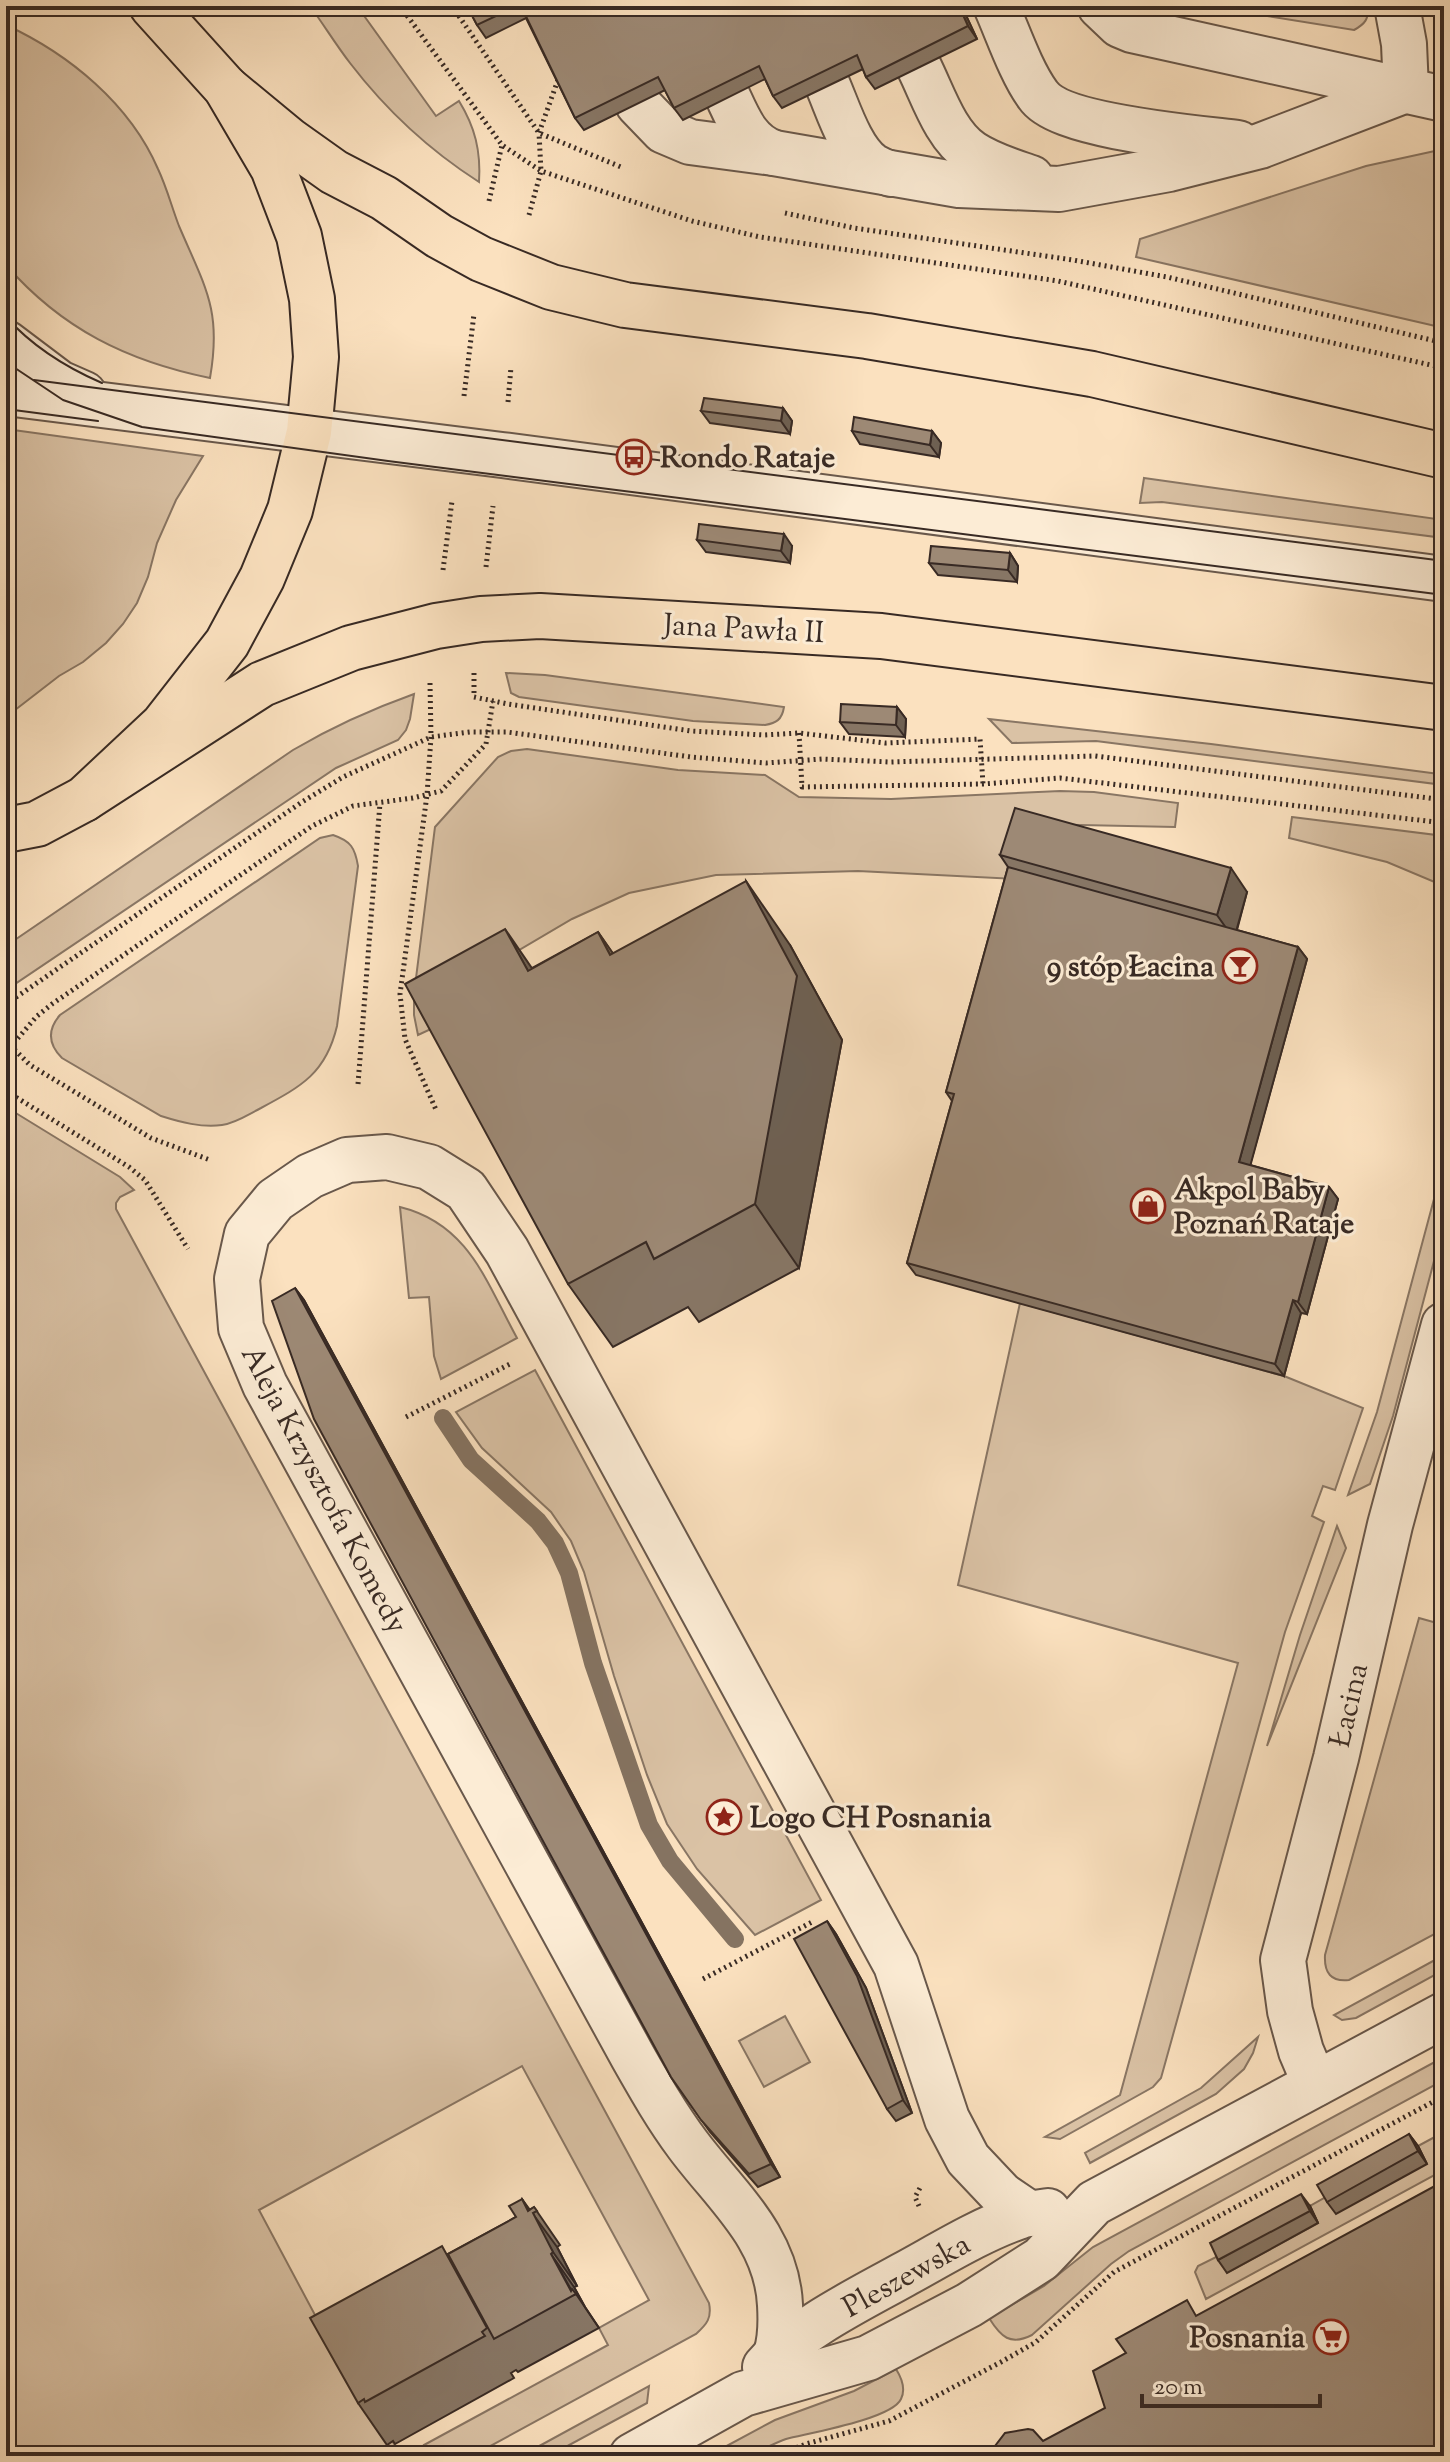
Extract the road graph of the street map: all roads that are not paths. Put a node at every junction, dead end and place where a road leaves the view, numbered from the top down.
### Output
1 (152, 6) edge
2 (185, 6) edge
3 (996, 6) edge
4 (1397, 6) edge
5 (1124, 14) edge
6 (919, 67) edge
7 (220, 82) junction
8 (828, 86) edge
9 (1425, 94) edge
10 (728, 97) edge
11 (638, 104) edge
12 (1260, 146) junction
13 (774, 153) junction
14 (891, 174) junction
15 (1059, 189) junction
16 (6, 343) edge
17 (6, 393) edge
18 (120, 407) junction
19 (309, 432) junction
20 (1444, 456) edge
21 (1444, 579) edge
22 (1444, 708) edge
23 (84, 799) junction
24 (16, 833) edge
25 (1444, 1325) edge
26 (1444, 2015) edge
27 (1315, 2084) junction
28 (1094, 2203) junction
29 (1030, 2214) junction
30 (776, 2354) junction
31 (743, 2394) junction
32 (632, 2456) edge

1 - 7 main road
2 - 7 street
3 - 12 street
4 - 9 street
5 - 9 street
6 - 15 street
7 - 19 main road
7 - 20 main road
8 - 14 street
9 - 12 street
10 - 13 street
11 - 13 street
12 - 15 street
13 - 14 street
14 - 15 street
16 - 18 street
17 - 18 street
18 - 19 street
19 - 21 street
19 - 23 main road
22 - 23 main road, Jana Pawła II
23 - 24 main road
25 - 27 street, Łacina
26 - 27 street, Pleszewska
27 - 28 street, Pleszewska
28 - 29 street, Pleszewska
28 - 31 street, Pleszewska
29 - 30 street, Pleszewska
29 - 30 street, Aleja Krzysztofa Komedy
30 - 31 street, Pleszewska
31 - 32 street, Pleszewska

